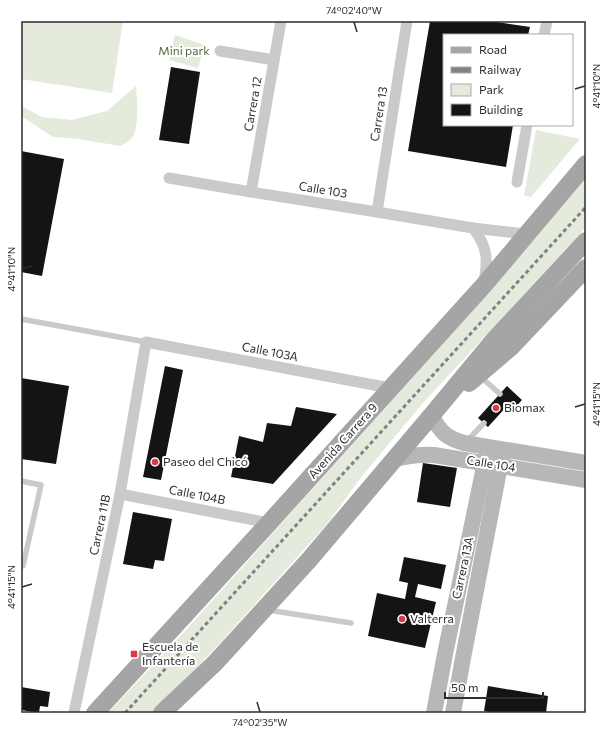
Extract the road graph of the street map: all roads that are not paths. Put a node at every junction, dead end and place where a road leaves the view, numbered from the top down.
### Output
1 (281, 21) edge
2 (407, 21) edge
3 (547, 21) edge
4 (544, 34) edge
5 (220, 51) dead end
6 (274, 60) junction
7 (527, 126) edge
8 (586, 164) edge
9 (169, 178) dead end
10 (517, 182) dead end
11 (251, 192) junction
12 (377, 212) junction
13 (473, 228) junction
14 (526, 234) junction
15 (586, 241) edge
16 (586, 268) edge
17 (484, 285) junction
18 (21, 319) edge
19 (146, 342) junction
20 (479, 375) junction
21 (390, 388) junction
22 (500, 394) dead end
23 (431, 416) junction
24 (484, 423) dead end
25 (464, 443) junction
26 (486, 455) junction
27 (502, 458) junction
28 (395, 459) junction
29 (586, 464) edge
30 (586, 480) edge
31 (21, 481) edge
32 (120, 494) junction
33 (269, 523) junction
34 (21, 566) edge
35 (264, 609) junction
36 (351, 623) dead end
37 (445, 654) junction
38 (463, 658) junction
39 (74, 713) edge
40 (95, 713) edge
41 (163, 713) edge
42 (434, 713) edge
43 (453, 713) edge

1 - 6 street, Carrera 12
2 - 12 street, Carrera 13
3 - 4 street
5 - 6 street
6 - 11 street, Carrera 12
7 - 10 street
8 - 14 main road, Avenida Carrera 9
9 - 11 street, Calle 103
11 - 12 street, Calle 103
12 - 13 street, Calle 103
13 - 14 street, Calle 103
13 - 17 street
14 - 17 main road, Avenida Carrera 9
15 - 23 main road
16 - 20 main road
17 - 21 main road, Avenida Carrera 9
18 - 19 lane
19 - 21 street, Calle 103A
19 - 32 street, Carrera 11B
20 - 22 lane
20 - 23 main road
21 - 33 main road, Avenida Carrera 9
23 - 25 street, Calle 104
23 - 28 main road
24 - 25 lane
25 - 26 street, Calle 104
26 - 27 street, Calle 104
26 - 28 street, Calle 104
26 - 37 street, Carrera 13A
27 - 29 street, Calle 104
27 - 30 street, Calle 104
27 - 38 street, Carrera 13A
28 - 35 main road
31 - 34 lane
32 - 33 street, Calle 104B
32 - 39 street, Carrera 11B
33 - 40 main road, Avenida Carrera 9
35 - 36 lane
35 - 41 main road
37 - 38 street
37 - 42 street, Carrera 13A
38 - 43 street, Carrera 13A

